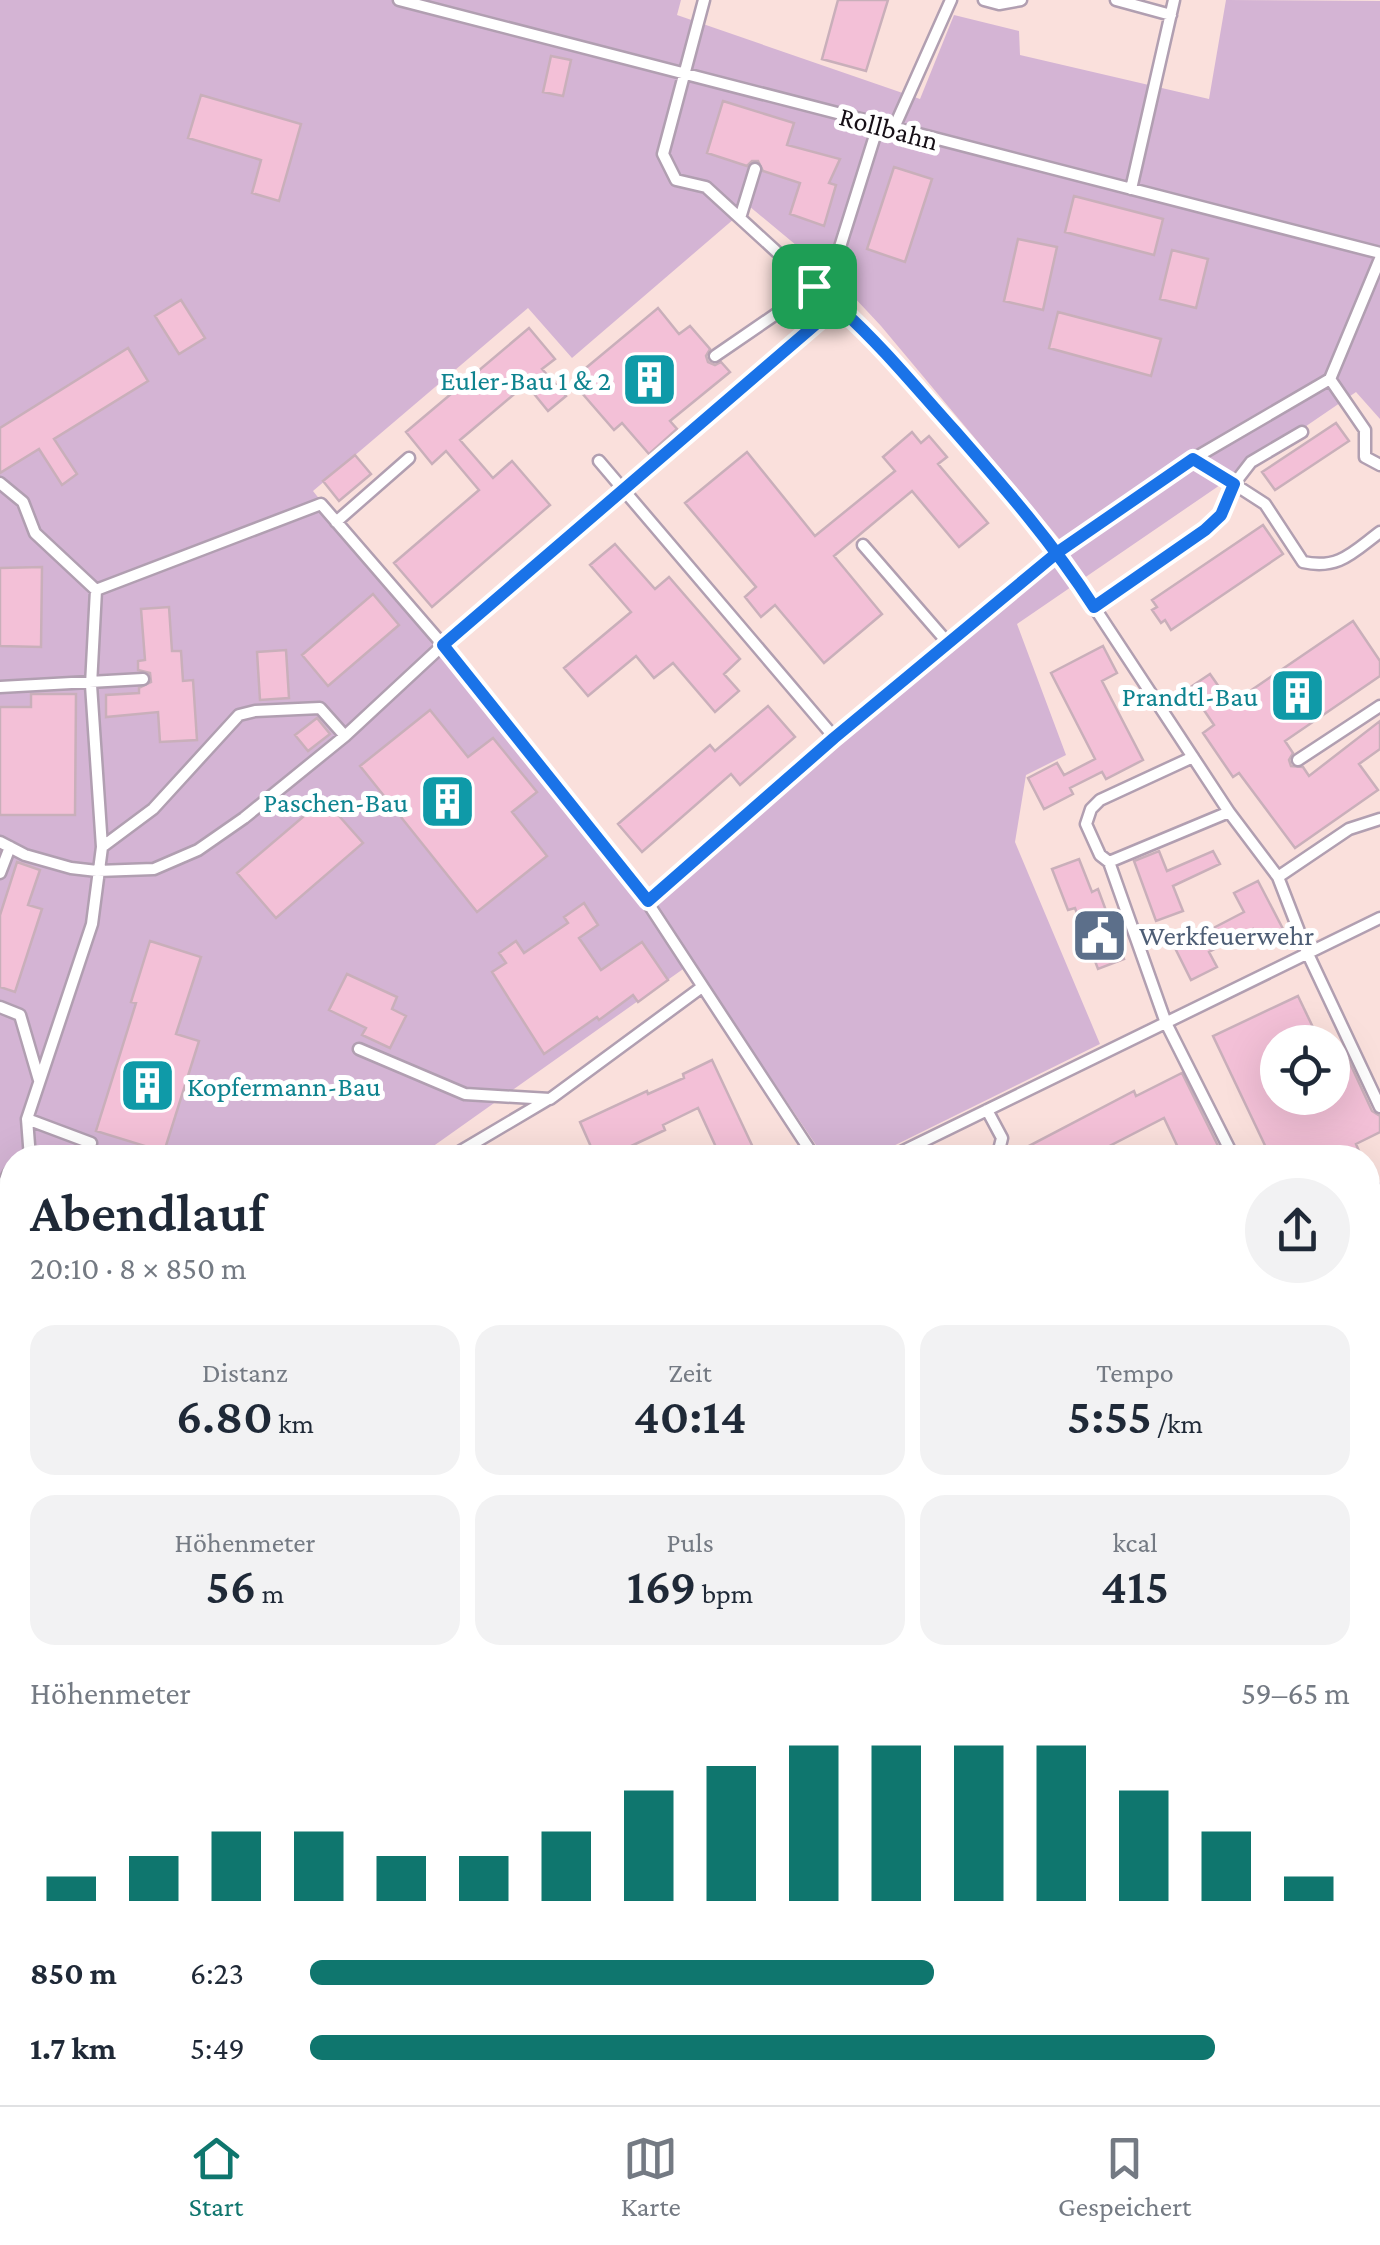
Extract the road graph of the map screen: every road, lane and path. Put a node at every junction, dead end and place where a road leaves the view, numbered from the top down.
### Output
1 (399, 0) edge
2 (704, 0) edge
3 (951, 0) edge
4 (984, 0) edge
5 (1021, 0) edge
6 (1116, 0) edge
7 (1174, 0) edge
8 (1171, 15) junction
9 (686, 75) junction
10 (878, 126) junction
11 (894, 130) junction
12 (755, 168) dead end
13 (1131, 188) junction
14 (740, 218) junction
15 (1380, 256) edge
16 (829, 282) junction
17 (814, 286) junction
18 (809, 298) junction
19 (842, 310) junction
20 (824, 317) junction
21 (715, 356) dead end
22 (1330, 378) junction
23 (1302, 432) dead end
24 (409, 458) dead end
25 (1193, 459) junction
26 (599, 461) dead end
27 (1380, 465) edge
28 (0, 483) edge
29 (1234, 484) junction
30 (626, 491) junction
31 (336, 522) junction
32 (1380, 532) edge
33 (864, 545) dead end
34 (1058, 552) junction
35 (96, 590) junction
36 (1094, 607) junction
37 (948, 643) junction
38 (443, 645) junction
39 (142, 679) dead end
40 (91, 684) junction
41 (0, 687) edge
42 (1380, 706) edge
43 (345, 736) junction
44 (834, 738) junction
45 (1193, 757) junction
46 (1298, 760) dead end
47 (1230, 812) junction
48 (1380, 819) edge
49 (5, 845) edge
50 (102, 847) junction
51 (1109, 862) junction
52 (97, 871) junction
53 (0, 873) edge
54 (1278, 877) junction
55 (648, 901) junction
56 (1380, 918) edge
57 (1307, 952) junction
58 (702, 988) junction
59 (0, 1008) edge
60 (1166, 1022) junction
61 (359, 1049) dead end
62 (40, 1081) junction
63 (550, 1099) junction
64 (1380, 1106) edge
65 (987, 1110) junction
66 (27, 1119) junction
67 (91, 1143) dead end
68 (29, 1145) edge
69 (471, 1145) edge
70 (806, 1145) edge
71 (916, 1145) edge
72 (1000, 1145) edge
73 (1228, 1145) edge

1 - 9 lane, Rollbahn
2 - 9 lane
3 - 11 lane
4 - 5 lane
6 - 8 lane
7 - 8 lane
8 - 13 lane
9 - 10 lane, Rollbahn
9 - 14 lane
10 - 11 lane, Rollbahn
10 - 16 lane
11 - 13 lane, Rollbahn
12 - 14 lane
13 - 15 lane, Rollbahn
14 - 17 lane
15 - 22 lane
16 - 17 lane
16 - 19 lane
17 - 18 lane
18 - 20 lane
18 - 21 lane
19 - 20 lane
19 - 34 lane
20 - 30 lane
22 - 25 lane
22 - 27 lane
23 - 29 lane
24 - 31 lane
25 - 29 lane
25 - 34 lane
26 - 30 lane
28 - 35 lane
29 - 32 lane
29 - 36 lane
30 - 38 lane
30 - 44 lane
31 - 35 lane
31 - 38 lane
33 - 37 lane
34 - 36 lane
34 - 37 lane
35 - 40 lane
36 - 45 lane
37 - 44 lane
38 - 43 lane
38 - 55 lane
39 - 40 lane
40 - 41 lane
40 - 50 lane
42 - 46 lane
43 - 50 lane
43 - 52 lane
44 - 55 lane
45 - 47 lane
45 - 51 lane
47 - 51 lane
47 - 54 lane
48 - 54 lane
49 - 52 lane
49 - 53 lane
50 - 52 lane
51 - 60 lane
52 - 62 lane
54 - 57 lane
55 - 58 lane
56 - 57 lane
57 - 60 lane
57 - 64 lane
58 - 63 lane
58 - 70 lane
59 - 62 lane
60 - 65 lane
60 - 73 lane
61 - 63 lane
62 - 66 lane
63 - 69 lane
65 - 71 lane
65 - 72 lane
66 - 67 lane
66 - 68 lane

